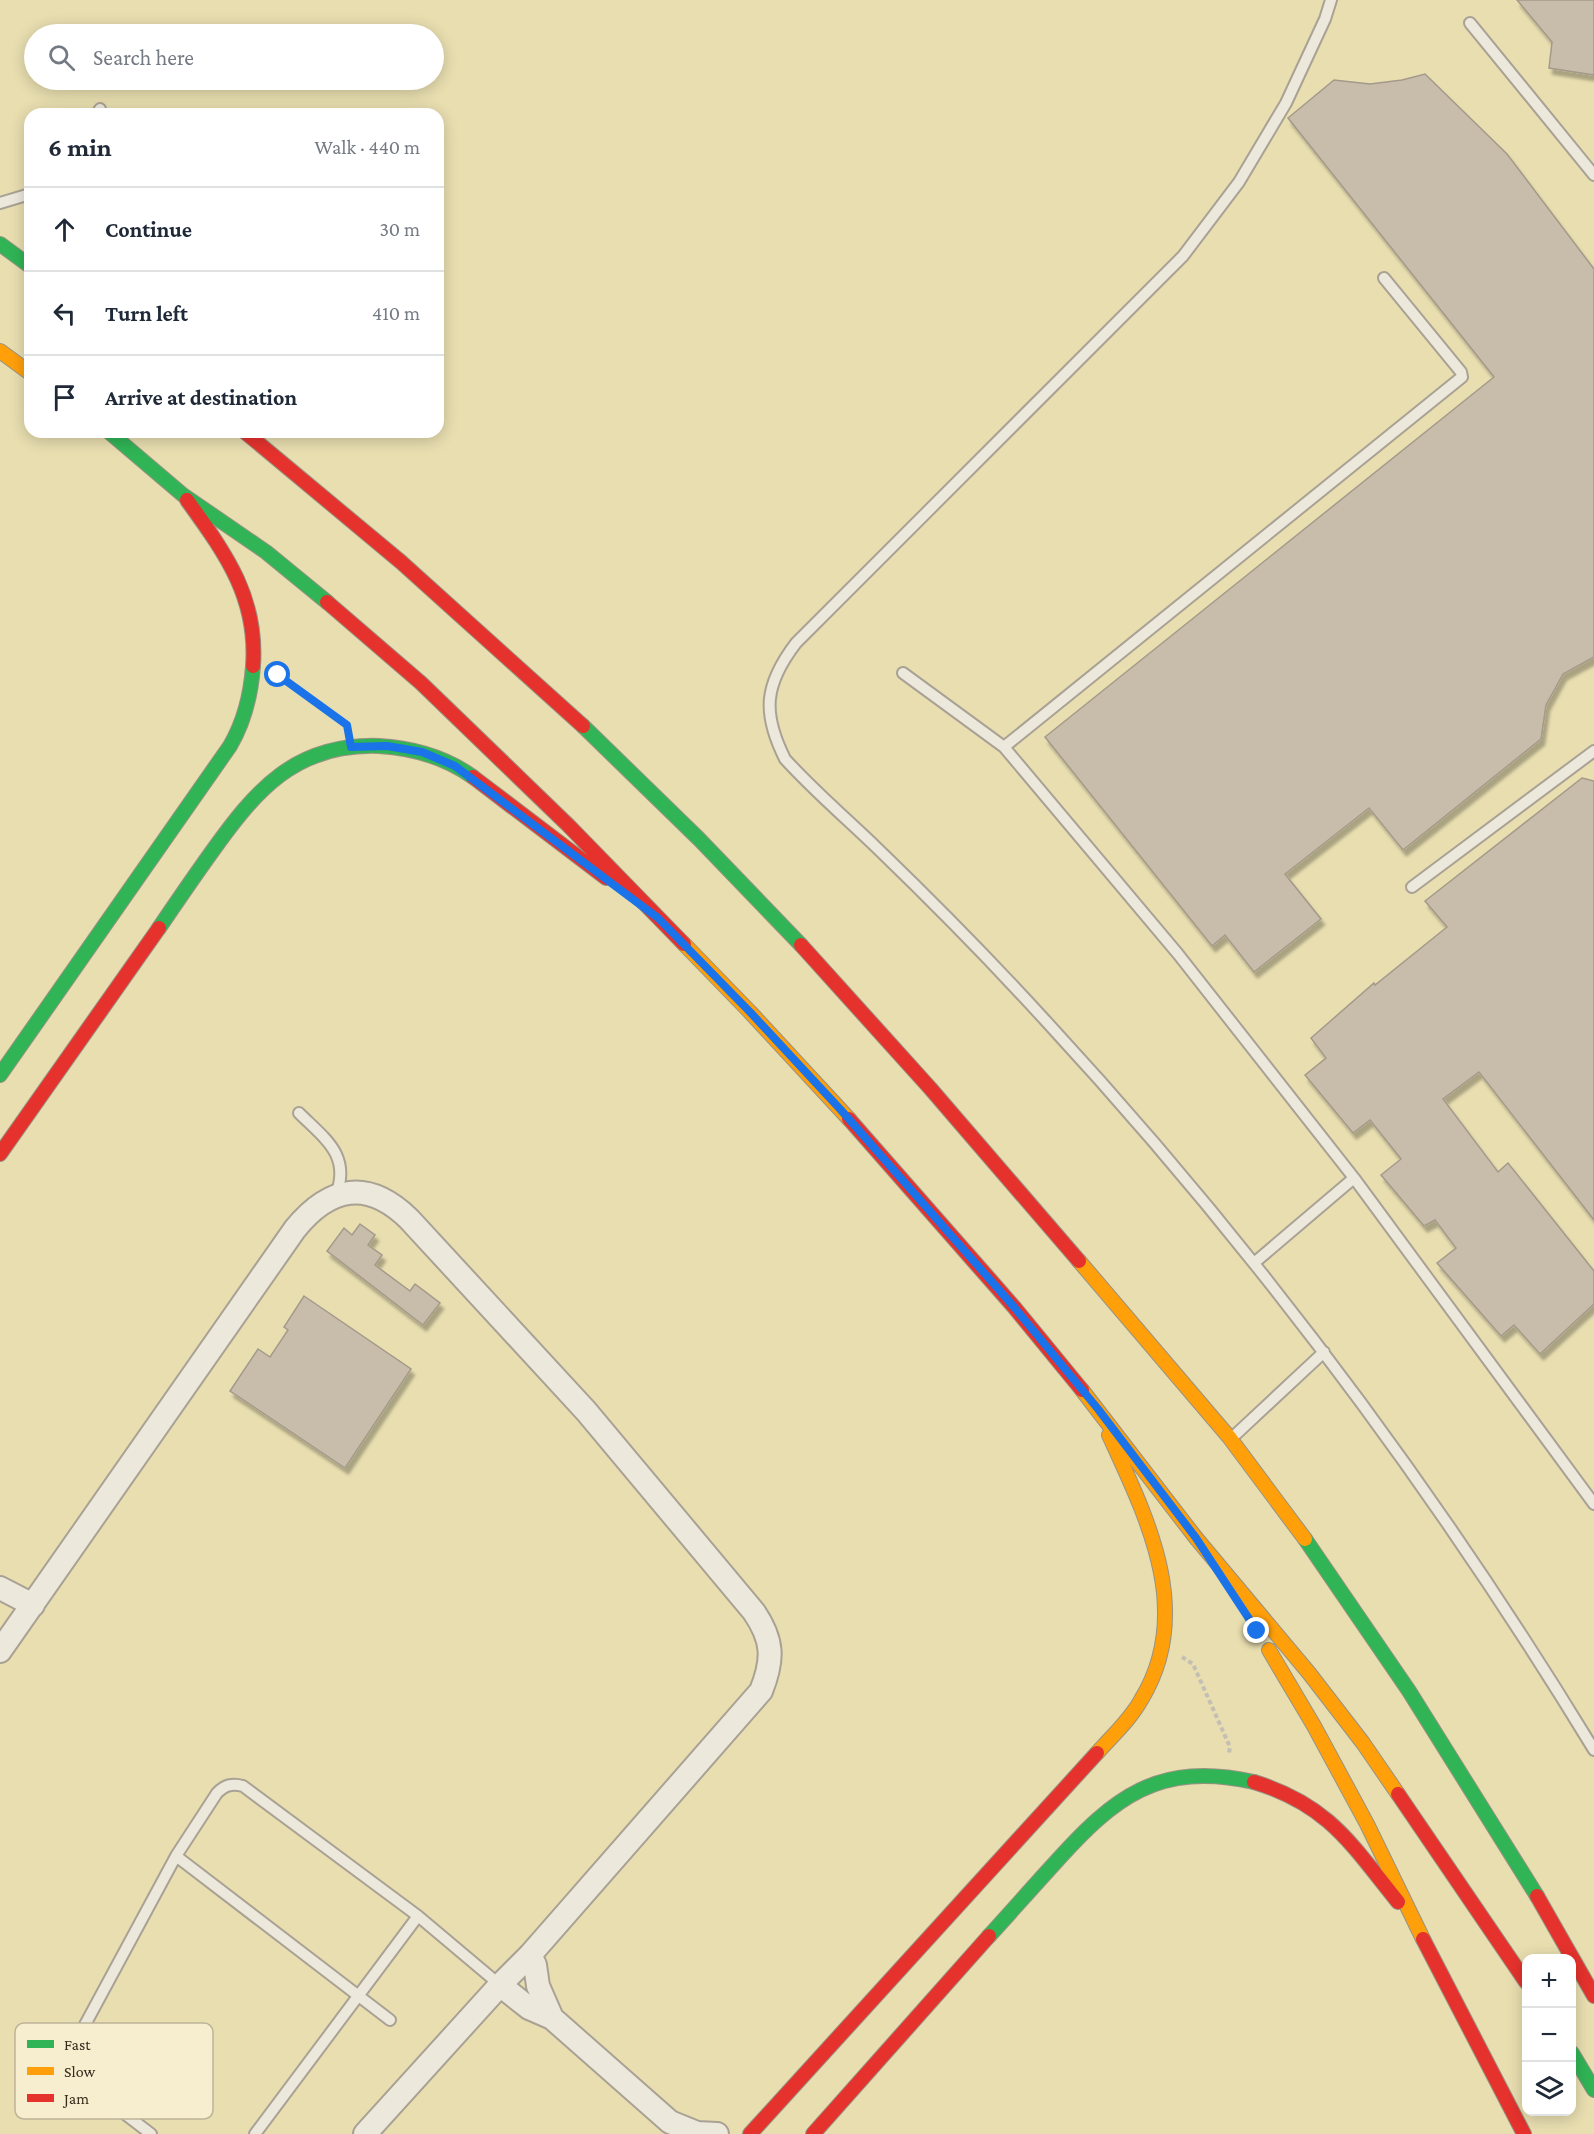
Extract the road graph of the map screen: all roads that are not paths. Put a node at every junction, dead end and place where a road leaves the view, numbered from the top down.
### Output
1 (1331, 0) edge
2 (1470, 23) dead end
3 (1594, 175) edge
4 (24, 196) edge
5 (0, 203) edge
6 (0, 243) edge
7 (24, 261) edge
8 (1383, 278) dead end
9 (0, 351) edge
10 (24, 369) edge
11 (116, 438) edge
12 (252, 438) edge
13 (183, 495) junction
14 (903, 673) dead end
15 (1004, 747) junction
16 (1594, 751) edge
17 (1412, 887) dead end
18 (658, 918) junction
19 (0, 1075) edge
20 (298, 1113) dead end
21 (0, 1154) edge
22 (1354, 1178) junction
23 (336, 1196) junction
24 (1254, 1263) junction
25 (1324, 1352) junction
26 (1098, 1409) junction
27 (1230, 1439) junction
28 (1594, 1504) edge
29 (1196, 1538) junction
30 (0, 1588) edge
31 (33, 1605) junction
32 (2, 1641) edge
33 (1594, 1750) edge
34 (176, 1856) junction
35 (418, 1916) junction
36 (1416, 1925) junction
37 (530, 1955) junction
38 (1522, 1975) edge
39 (500, 1985) junction
40 (359, 1996) junction
41 (1594, 1996) edge
42 (552, 2018) junction
43 (390, 2020) dead end
44 (86, 2023) edge
45 (1576, 2060) edge
46 (1594, 2090) edge
47 (131, 2119) edge
48 (674, 2128) edge
49 (151, 2134) edge
50 (255, 2134) edge
51 (365, 2134) edge
52 (717, 2134) edge
53 (750, 2134) edge
54 (813, 2134) edge
55 (1524, 2134) edge

1 - 24 lane
2 - 3 lane
4 - 5 lane
6 - 7 main road
8 - 15 lane
9 - 10 main road
11 - 13 main road
12 - 27 main road
13 - 18 main road
13 - 19 main road
14 - 15 lane
15 - 22 lane
16 - 17 lane
18 - 21 main road
18 - 26 main road
20 - 23 lane
22 - 24 lane
22 - 28 lane
23 - 31 street
23 - 37 street
24 - 25 lane
25 - 27 lane
25 - 33 lane
26 - 29 main road
26 - 53 main road
27 - 41 main road
29 - 36 main road
29 - 38 main road
30 - 31 street
31 - 32 street
34 - 35 lane
34 - 40 lane
34 - 44 lane
35 - 39 lane
35 - 40 lane
36 - 54 main road
36 - 55 main road
37 - 39 street
37 - 42 street
39 - 42 street
39 - 51 street
40 - 43 lane
40 - 50 lane
42 - 48 street
45 - 46 main road
47 - 49 lane
48 - 52 street

